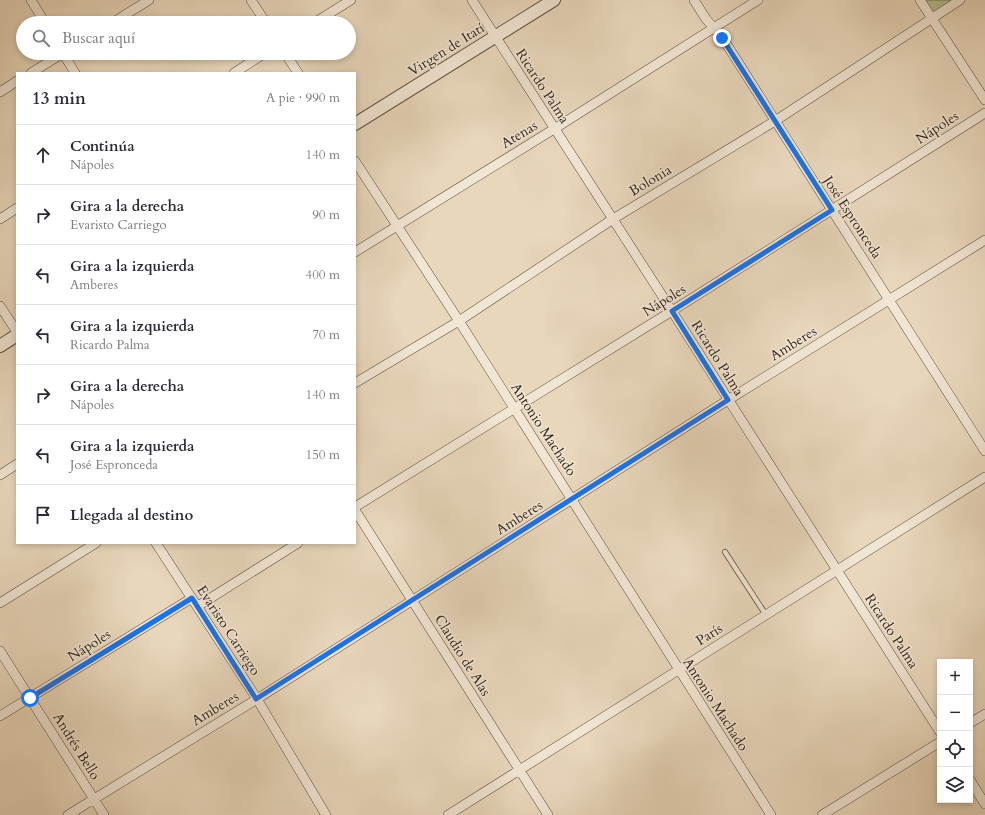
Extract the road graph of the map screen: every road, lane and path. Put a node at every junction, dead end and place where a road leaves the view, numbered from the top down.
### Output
1 (31, 0) edge
2 (149, 0) edge
3 (251, 0) edge
4 (351, 0) edge
5 (472, 0) edge
6 (554, 0) edge
7 (694, 0) edge
8 (758, 0) edge
9 (920, 0) edge
10 (960, 0) edge
11 (41, 16) edge
12 (123, 16) edge
13 (261, 16) edge
14 (325, 16) edge
15 (932, 18) junction
16 (714, 28) junction
17 (495, 37) junction
18 (52, 60) edge
19 (67, 60) edge
20 (254, 60) edge
21 (289, 60) edge
22 (33, 72) edge
23 (74, 72) edge
24 (236, 72) edge
25 (297, 72) edge
26 (16, 82) edge
27 (0, 92) edge
28 (985, 100) edge
29 (985, 113) edge
30 (775, 121) junction
31 (356, 123) edge
32 (554, 129) junction
33 (356, 163) edge
34 (16, 209) edge
35 (832, 210) junction
36 (0, 219) edge
37 (613, 219) junction
38 (396, 226) junction
39 (985, 240) edge
40 (356, 251) edge
41 (888, 299) junction
42 (0, 306) edge
43 (672, 311) junction
44 (458, 321) junction
45 (16, 330) edge
46 (16, 336) edge
47 (0, 346) edge
48 (356, 382) edge
49 (728, 400) junction
50 (514, 410) junction
51 (985, 451) edge
52 (16, 465) edge
53 (0, 475) edge
54 (985, 477) edge
55 (572, 500) junction
56 (356, 506) edge
57 (356, 512) edge
58 (94, 544) edge
59 (157, 544) edge
60 (296, 544) edge
61 (725, 552) dead end
62 (837, 571) junction
63 (412, 601) junction
64 (195, 602) junction
65 (0, 603) edge
66 (766, 615) junction
67 (0, 651) edge
68 (678, 670) junction
69 (30, 698) junction
70 (256, 699) junction
71 (985, 714) edge
72 (0, 716) edge
73 (973, 721) edge
74 (939, 731) edge
75 (937, 744) edge
76 (519, 770) junction
77 (973, 785) edge
78 (94, 799) junction
79 (985, 804) edge
80 (68, 815) edge
81 (104, 815) edge
82 (326, 815) edge
83 (448, 815) edge
84 (548, 815) edge
85 (771, 815) edge
86 (822, 815) edge

1 - 11 street
2 - 12 street
3 - 13 street
4 - 14 street
5 - 17 street, Ricardo Palma
6 - 17 street, Virgen de Itatí
7 - 16 street, José Espronceda
8 - 16 street, Atenas
9 - 15 street
10 - 15 street, Bolonia
15 - 28 street
15 - 30 street, Bolonia
16 - 30 street, José Espronceda
16 - 32 street, Atenas
17 - 31 street, Virgen de Itatí
17 - 32 street, Ricardo Palma
18 - 22 street
19 - 23 street
20 - 24 street
21 - 25 street
26 - 27 street
29 - 35 street, Nápoles
30 - 35 street, José Espronceda
30 - 37 street, Bolonia
32 - 37 street, Ricardo Palma
32 - 38 street, Atenas
33 - 38 street, Antonio Machado
34 - 36 street
35 - 41 street, José Espronceda
35 - 43 street, Nápoles
37 - 43 street, Ricardo Palma
37 - 44 street, Bolonia
38 - 40 street, Atenas
38 - 44 street, Antonio Machado
39 - 41 street, Amberes
41 - 49 street, Amberes
41 - 51 street, José Espronceda
42 - 45 street
43 - 49 street, Ricardo Palma
43 - 50 street, Nápoles
44 - 48 street, Bolonia
44 - 50 street, Antonio Machado
46 - 47 street
49 - 55 street, Amberes
49 - 62 street, Ricardo Palma
50 - 55 street, Antonio Machado
50 - 56 street, Nápoles
52 - 53 street
54 - 62 street, París
55 - 63 street, Amberes
55 - 68 street, Antonio Machado
57 - 63 street, Claudio de Alas
58 - 65 street
59 - 64 street, Evaristo Carriego
60 - 64 street, Nápoles
61 - 66 lane
62 - 66 street, París
62 - 74 street, Ricardo Palma
63 - 70 street, Amberes
63 - 76 street, Claudio de Alas
64 - 69 street, Nápoles
64 - 70 street, Evaristo Carriego
66 - 68 street, París
67 - 69 street, Andrés Bello
68 - 76 street, París
68 - 85 street, Antonio Machado
69 - 72 street, Nápoles
69 - 78 street, Andrés Bello
70 - 78 street, Amberes
70 - 82 street, Evaristo Carriego
71 - 73 street
75 - 86 street
76 - 83 street, París
76 - 84 street, Claudio de Alas
77 - 79 street
78 - 80 street, Amberes
78 - 81 street, Andrés Bello

